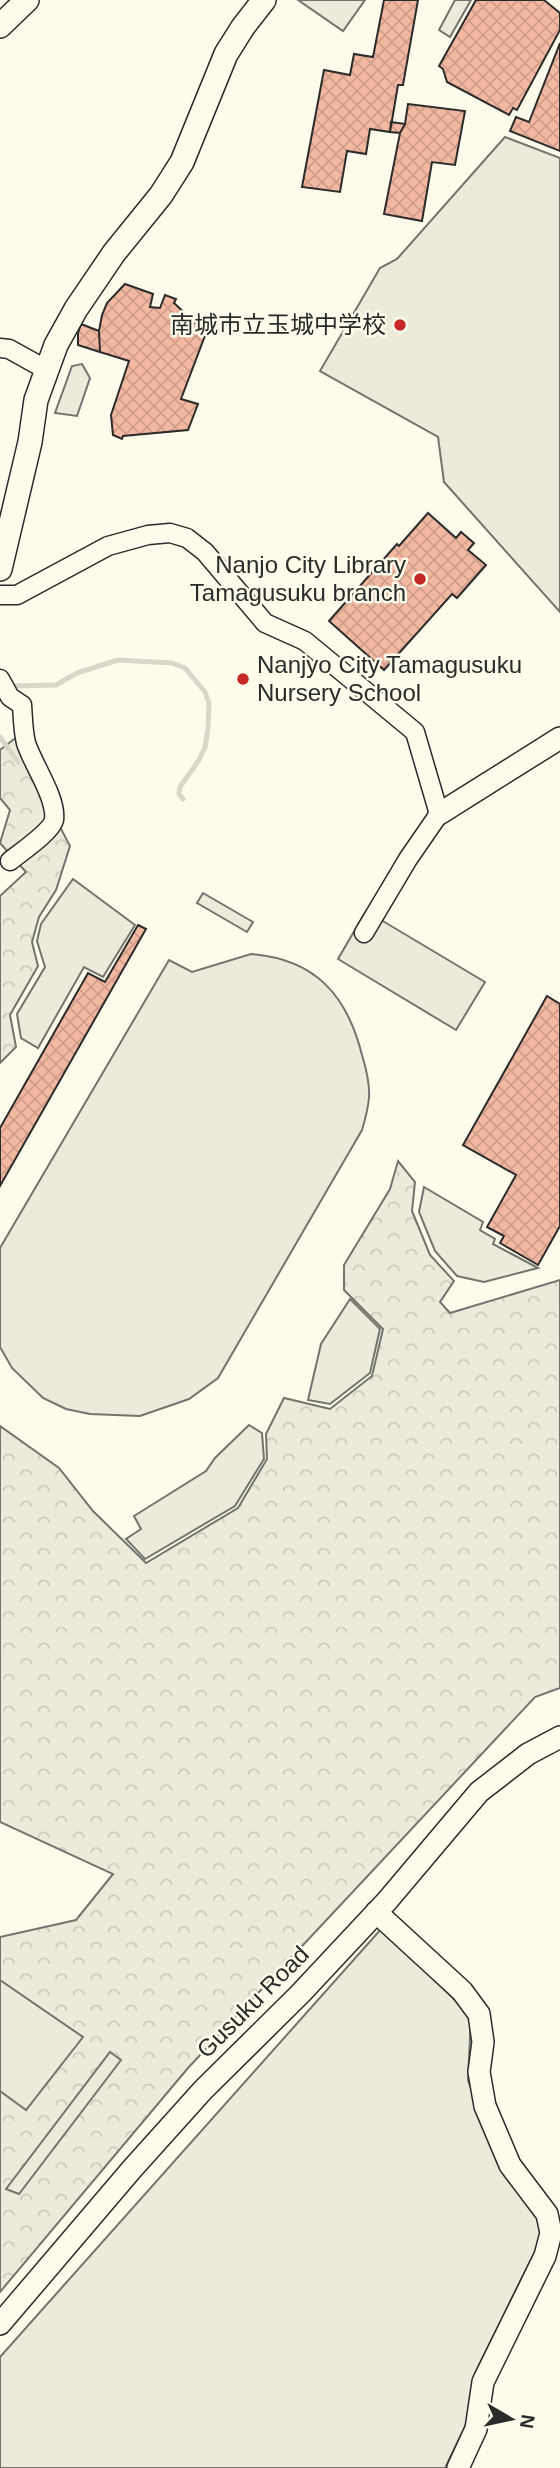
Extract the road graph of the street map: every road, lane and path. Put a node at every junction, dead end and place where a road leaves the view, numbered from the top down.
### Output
1 (26, 0) edge
2 (264, 0) edge
3 (0, 26) edge
4 (0, 348) edge
5 (47, 370) junction
6 (0, 569) edge
7 (0, 595) edge
8 (4, 693) edge
9 (560, 738) edge
10 (439, 814) junction
11 (10, 861) dead end
12 (365, 933) dead end
13 (560, 1737) edge
14 (376, 1912) junction
15 (0, 2324) edge
16 (458, 2468) edge

1 - 3 main road
2 - 5 main road
4 - 5 street
5 - 6 main road
7 - 10 street
8 - 11 street
9 - 10 street
10 - 12 street
13 - 14 street, Gusuku Road
14 - 15 street, Gusuku Road
14 - 16 street

